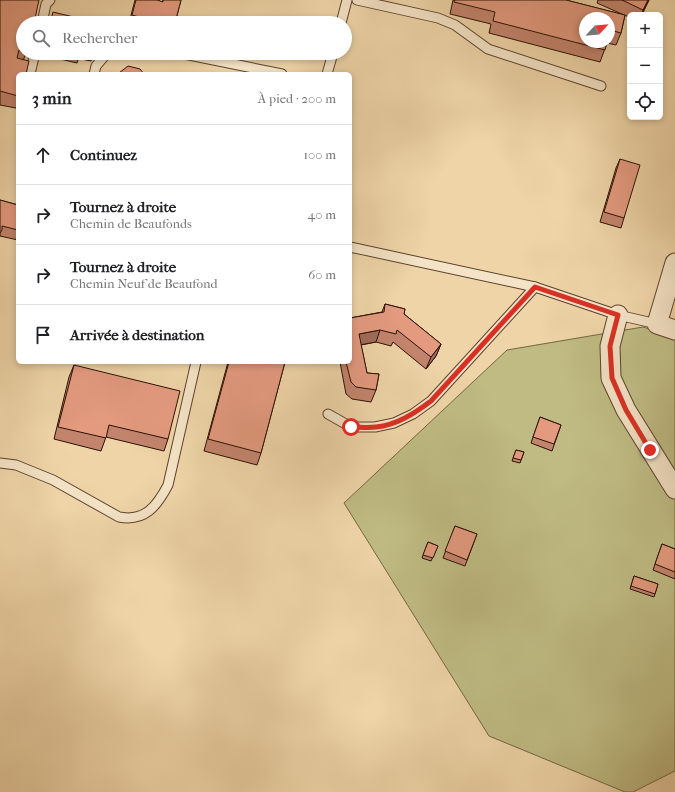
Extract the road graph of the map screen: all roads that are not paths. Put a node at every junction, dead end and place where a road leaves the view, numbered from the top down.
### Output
1 (50, 0) edge
2 (347, 0) edge
3 (357, 0) edge
4 (43, 16) edge
5 (343, 16) edge
6 (33, 60) edge
7 (101, 60) edge
8 (213, 60) edge
9 (331, 60) edge
10 (30, 72) edge
11 (94, 72) edge
12 (272, 72) edge
13 (328, 72) edge
14 (601, 86) dead end
15 (352, 247) edge
16 (675, 263) edge
17 (535, 287) junction
18 (618, 315) junction
19 (657, 324) junction
20 (675, 330) edge
21 (196, 364) edge
22 (328, 414) dead end
23 (0, 463) edge
24 (675, 489) edge

1 - 4 lane
2 - 5 lane
3 - 14 lane
6 - 10 lane
7 - 11 lane
8 - 12 lane
9 - 13 lane
15 - 17 lane
16 - 19 street
17 - 18 lane
17 - 22 lane
18 - 19 lane
18 - 24 street
19 - 20 street
21 - 23 lane

